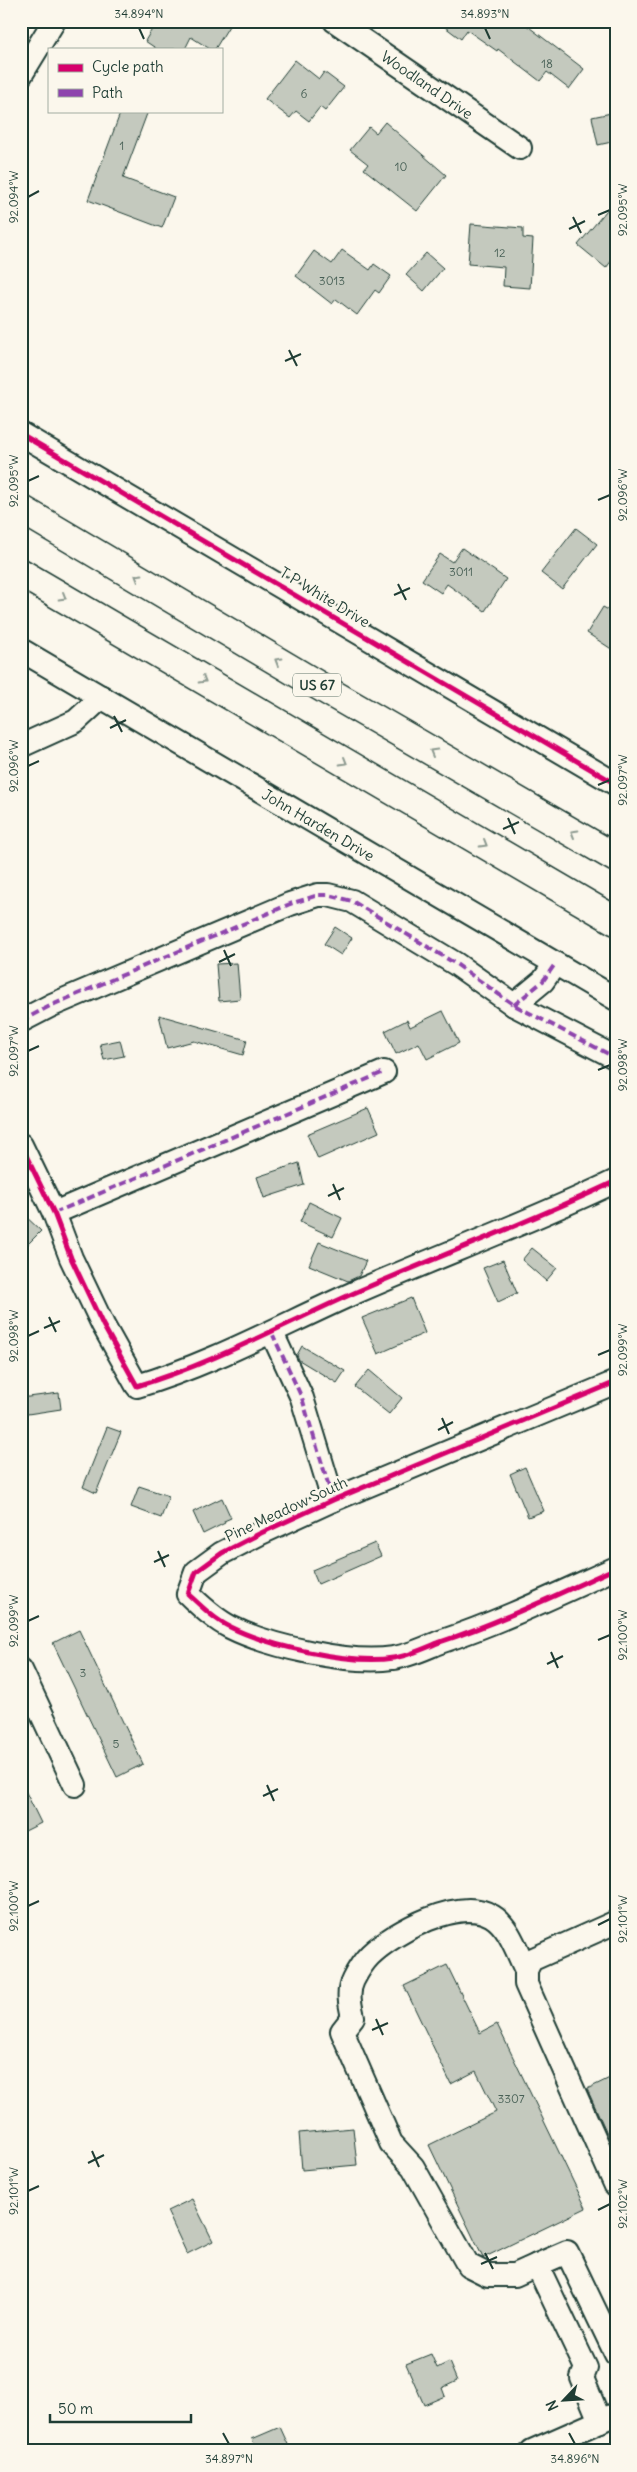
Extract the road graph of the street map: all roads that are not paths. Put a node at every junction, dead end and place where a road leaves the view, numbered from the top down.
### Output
1 (54, 21) edge
2 (336, 21) edge
3 (21, 75) edge
4 (520, 148) dead end
5 (21, 434) edge
6 (21, 509) edge
7 (21, 573) edge
8 (21, 650) edge
9 (102, 697) junction
10 (21, 746) edge
11 (616, 784) edge
12 (616, 858) edge
13 (616, 922) edge
14 (555, 964) junction
15 (616, 1000) edge
16 (514, 1005) junction
17 (21, 1021) edge
18 (616, 1058) edge
19 (384, 1072) dead end
20 (21, 1145) edge
21 (616, 1181) edge
22 (54, 1212) junction
23 (272, 1333) junction
24 (616, 1382) edge
25 (332, 1500) junction
26 (616, 1568) edge
27 (21, 1670) edge
28 (75, 1785) dead end
29 (616, 1922) edge
30 (526, 1970) junction
31 (616, 2186) edge
32 (537, 2265) junction
33 (616, 2354) edge
34 (608, 2418) edge
35 (532, 2451) edge

1 - 3 street
2 - 4 street, Woodland Drive
5 - 11 street, T P White Drive
12 -> 6 highway, US 67
7 -> 13 highway
8 - 9 street, John Harden Drive
9 - 10 street
9 - 14 street, John Harden Drive
14 - 15 street, John Harden Drive
14 - 16 street
16 - 17 street
16 - 18 street
19 - 22 street
20 - 22 street
21 - 23 street
22 - 23 street
23 - 25 street
24 - 25 street, Pine Meadow South
25 - 26 street, Pine Meadow South
27 - 28 street
29 - 30 street
30 - 31 street
30 - 32 street
32 - 33 street
32 - 34 street
34 - 35 street

